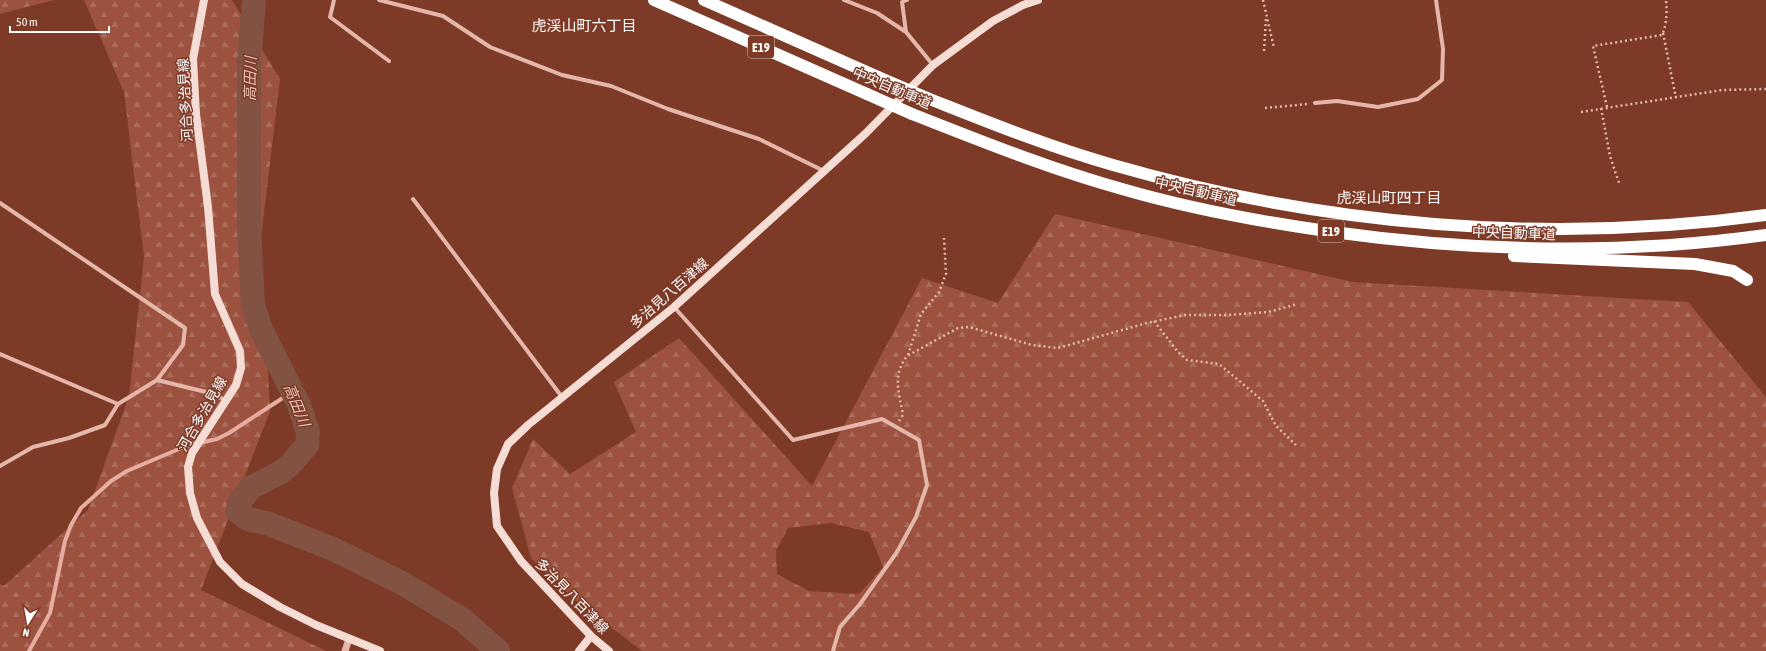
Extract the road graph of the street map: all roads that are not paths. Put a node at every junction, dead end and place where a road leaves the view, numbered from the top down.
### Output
1 (204, 0) edge
2 (334, 0) edge
3 (379, 0) edge
4 (654, 0) edge
5 (704, 0) edge
6 (844, 0) edge
7 (908, 0) edge
8 (1038, 0) edge
9 (1436, 0) edge
10 (906, 32) junction
11 (389, 61) dead end
12 (933, 65) junction
13 (1315, 103) road end
14 (824, 171) junction
15 (413, 199) dead end
16 (0, 203) edge
17 (1766, 215) edge
18 (1766, 235) edge
19 (1415, 242) junction
20 (1747, 280) dead end
21 (674, 307) junction
22 (0, 354) edge
23 (157, 380) junction
24 (563, 398) junction
25 (227, 400) junction
26 (118, 404) junction
27 (0, 466) edge
28 (591, 636) junction
29 (349, 639) junction
30 (345, 651) edge
31 (380, 651) edge
32 (579, 651) edge
33 (609, 651) edge
34 (833, 651) edge

1 - 25 main road, 河合多治見線
2 - 11 street
3 - 14 street
4 - 19 highway, 中央自動車道 / E19, bridge
5 - 17 highway, 中央自動車道 / E19, bridge
6 - 10 street
7 - 10 street
8 - 12 main road, 多治見八百津線
9 - 13 street
10 - 12 street
12 - 14 main road, 多治見八百津線
14 - 21 main road, 多治見八百津線
15 - 24 street
16 - 23 street
18 - 19 highway, 中央自動車道 / E19
19 - 20 highway
21 - 24 main road, 多治見八百津線
21 - 34 street
22 - 26 street
23 - 25 street
23 - 26 street
24 - 28 main road, 多治見八百津線
25 - 29 main road, 河合多治見線
26 - 27 street
28 - 32 main road
28 - 33 main road, 多治見八百津線
29 - 30 street
29 - 31 main road, 河合多治見線

